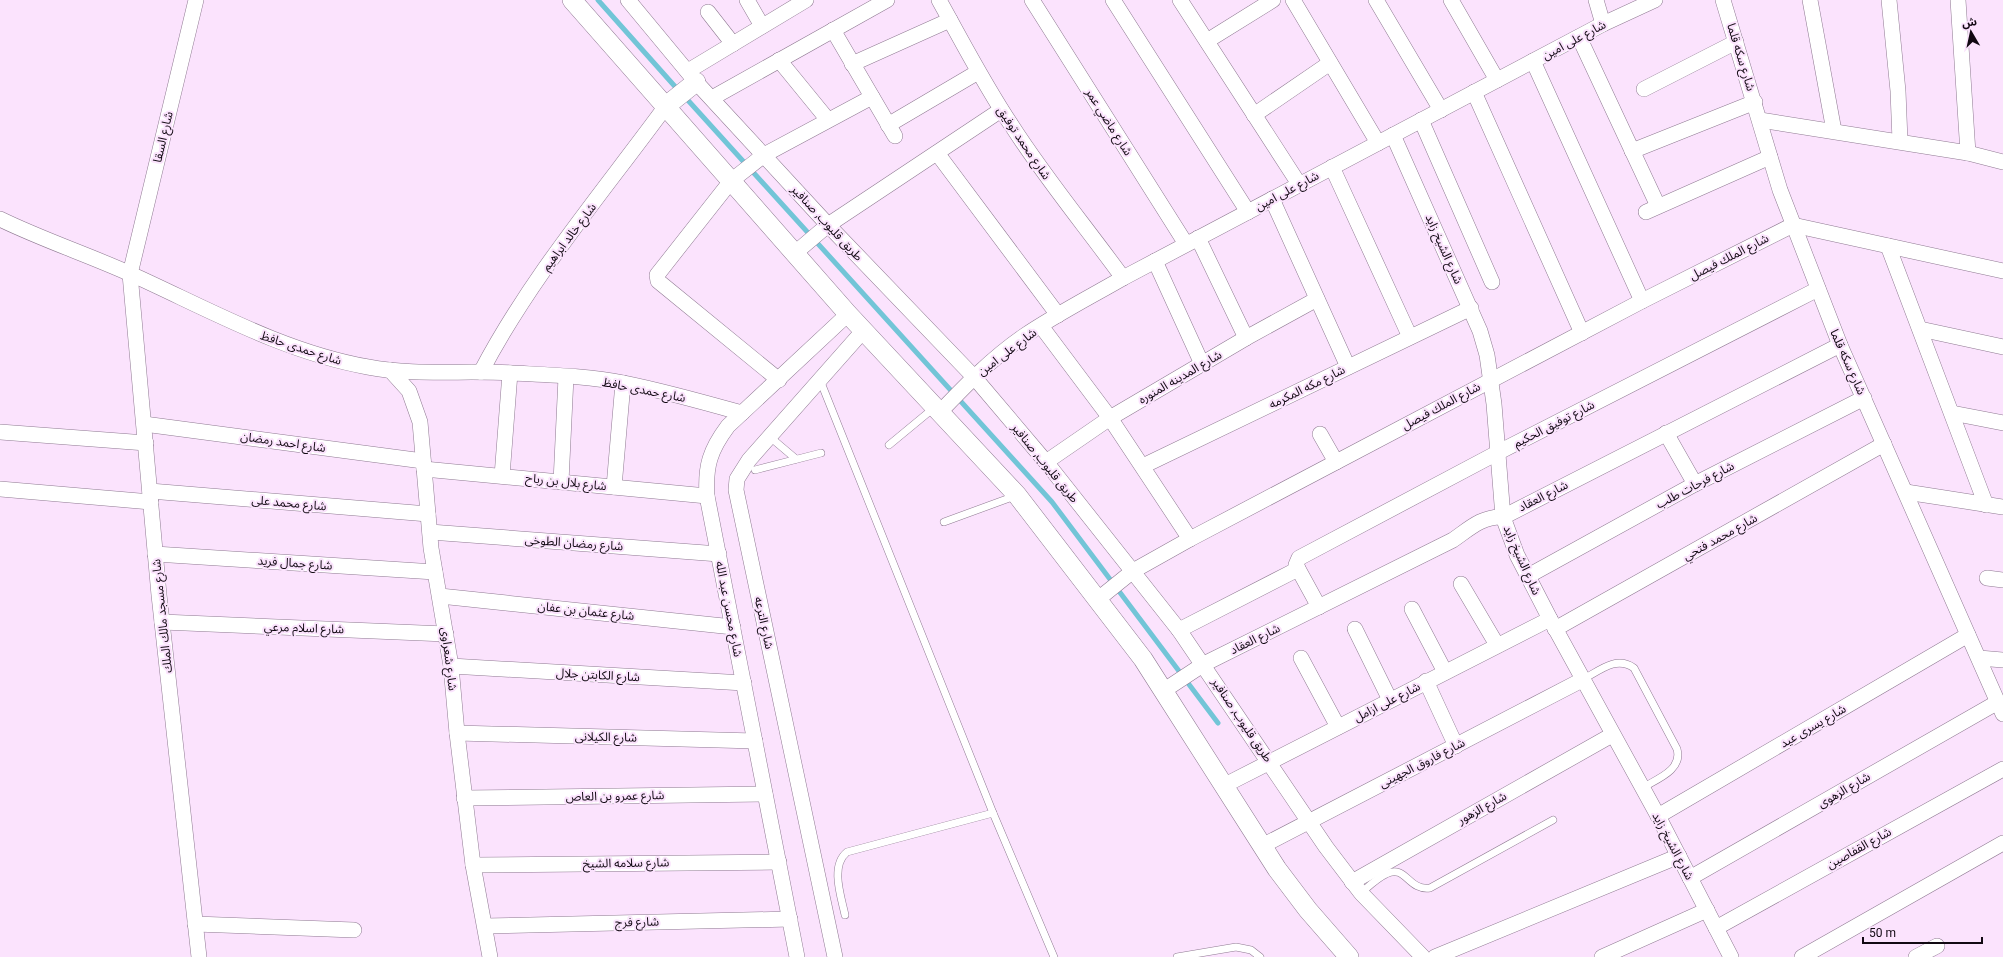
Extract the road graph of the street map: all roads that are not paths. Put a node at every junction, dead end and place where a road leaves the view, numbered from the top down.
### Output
1 (196, 0) edge
2 (572, 0) edge
3 (628, 0) edge
4 (747, 0) edge
5 (806, 0) edge
6 (887, 0) edge
7 (939, 0) edge
8 (1032, 0) edge
9 (1113, 0) edge
10 (1180, 0) edge
11 (1273, 0) edge
12 (1293, 0) edge
13 (1376, 0) edge
14 (1451, 0) edge
15 (1596, 0) edge
16 (1655, 0) edge
17 (1723, 0) edge
18 (1810, 0) edge
19 (1889, 0) edge
20 (1958, 0) edge
21 (708, 12) dead end
22 (950, 20) junction
23 (1603, 24) junction
24 (762, 26) junction
25 (833, 30) junction
26 (1579, 37) junction
27 (1207, 41) junction
28 (1736, 42) junction
29 (733, 44) junction
30 (779, 60) junction
31 (1534, 61) junction
32 (1330, 63) junction
33 (852, 64) junction
34 (978, 72) junction
35 (692, 76) junction
36 (1497, 80) junction
37 (1644, 89) dead end
38 (1474, 92) junction
39 (872, 97) junction
40 (712, 98) junction
41 (1755, 102) junction
42 (666, 106) junction
43 (1001, 110) junction
44 (1441, 110) junction
45 (1254, 115) junction
46 (828, 120) junction
47 (1421, 120) junction
48 (1760, 120) junction
49 (1834, 131) junction
50 (1392, 135) junction
51 (1900, 141) junction
52 (1378, 143) junction
53 (1632, 151) junction
54 (937, 153) junction
55 (1968, 153) junction
56 (764, 155) junction
57 (1770, 157) junction
58 (2003, 162) edge
59 (1332, 167) junction
60 (731, 181) junction
61 (1299, 184) junction
62 (1272, 199) junction
63 (1248, 212) junction
64 (0, 218) edge
65 (828, 225) junction
66 (1793, 225) junction
67 (1192, 241) junction
68 (1888, 246) junction
69 (795, 253) junction
70 (1155, 261) junction
71 (2003, 271) edge
72 (130, 274) junction
73 (1123, 278) junction
74 (1492, 282) dead end
75 (1818, 288) junction
76 (1317, 299) junction
77 (1642, 301) junction
78 (1471, 308) junction
79 (848, 314) junction
80 (1058, 315) junction
81 (1041, 326) junction
82 (1920, 329) junction
83 (863, 331) junction
84 (1582, 333) junction
85 (1410, 337) junction
86 (1246, 338) junction
87 (1840, 345) junction
88 (2003, 347) edge
89 (1202, 364) junction
90 (1348, 367) junction
91 (390, 370) junction
92 (481, 372) junction
93 (510, 373) junction
94 (566, 377) junction
95 (974, 377) junction
96 (778, 380) junction
97 (820, 380) junction
98 (1491, 380) junction
99 (623, 383) junction
100 (1864, 398) junction
101 (938, 409) junction
102 (742, 413) junction
103 (1952, 413) junction
104 (1110, 418) junction
105 (2003, 423) edge
106 (144, 424) junction
107 (0, 432) edge
108 (1320, 434) dead end
109 (1666, 434) junction
110 (770, 437) junction
111 (146, 443) junction
112 (1884, 444) junction
113 (889, 445) dead end
114 (821, 452) dead end
115 (1497, 453) junction
116 (796, 459) junction
117 (1046, 462) junction
118 (1336, 462) junction
119 (424, 465) junction
120 (1143, 466) junction
121 (755, 470) dead end
122 (502, 476) junction
123 (561, 482) junction
124 (1695, 484) junction
125 (614, 487) junction
126 (0, 489) edge
127 (1906, 492) junction
128 (1017, 495) junction
129 (707, 496) junction
130 (150, 497) junction
131 (1986, 505) junction
132 (2003, 508) edge
133 (428, 514) junction
134 (1503, 517) junction
135 (944, 522) dead end
136 (430, 532) junction
137 (1190, 539) junction
138 (155, 554) junction
139 (719, 554) junction
140 (1297, 567) junction
141 (1133, 571) junction
142 (435, 572) junction
143 (1528, 576) junction
144 (1987, 578) dead end
145 (2003, 580) edge
146 (1461, 584) dead end
147 (440, 596) junction
148 (1098, 600) junction
149 (1319, 607) junction
150 (1412, 609) dead end
151 (162, 622) junction
152 (1552, 624) junction
153 (733, 626) junction
154 (1355, 629) dead end
155 (1179, 630) junction
156 (446, 634) junction
157 (1968, 635) junction
158 (1497, 645) junction
159 (1300, 658) dead end
160 (1979, 658) junction
161 (2003, 660) edge
162 (1204, 664) junction
163 (451, 666) junction
164 (1446, 672) junction
165 (1582, 680) junction
166 (1426, 681) junction
167 (744, 683) junction
168 (1163, 690) junction
169 (1390, 700) junction
170 (2000, 708) edge
171 (1338, 726) junction
172 (457, 733) junction
173 (1612, 735) junction
174 (755, 741) junction
175 (1456, 746) junction
176 (1270, 762) junction
177 (2003, 769) edge
178 (1225, 785) junction
179 (1642, 788) junction
180 (765, 794) junction
181 (464, 798) junction
182 (993, 813) junction
183 (1658, 816) junction
184 (1553, 820) dead end
185 (1309, 822) junction
186 (2003, 843) edge
187 (1262, 846) junction
188 (1679, 856) junction
189 (779, 862) junction
190 (473, 865) junction
191 (1690, 878) junction
192 (1356, 887) junction
193 (1707, 910) junction
194 (844, 915) dead end
195 (790, 919) junction
196 (196, 924) junction
197 (485, 926) junction
198 (1716, 928) junction
199 (354, 930) dead end
200 (1937, 946) dead end
201 (199, 957) edge
202 (490, 957) edge
203 (797, 957) edge
204 (835, 957) edge
205 (1054, 957) edge
206 (1177, 957) edge
207 (1260, 957) edge
208 (1349, 957) edge
209 (1423, 957) edge
210 (1435, 957) edge
211 (1602, 957) edge
212 (1731, 957) edge
213 (1802, 957) edge
214 (1916, 957) edge

1 - 72 street, شارع السقا
2 - 42 street
3 - 35 street, طريق قليوب, صنافير
4 - 24 street
5 - 24 street
6 - 25 street
7 - 22 street, شارع محمد توفيق
8 - 67 street, شارع ماضي عمر
9 - 63 street
10 - 27 street
11 - 27 street
12 - 32 street
13 - 44 street
14 - 36 street
15 - 23 street
16 - 23 street, شارع على امين
17 - 28 street, شارع سكه قلما
18 - 49 street
19 - 51 street
20 - 55 street
21 - 29 street
22 - 33 street
22 - 34 street, شارع محمد توفيق
23 - 26 street, شارع على امين
24 - 29 street
25 - 30 street
25 - 33 street
26 - 31 street, شارع على امين
26 - 53 street
27 - 45 street
28 - 37 street
28 - 41 street, شارع سكه قلما
29 - 35 street
30 - 40 street
30 - 46 street
31 - 36 street, شارع على امين
31 - 77 street
32 - 45 street
32 - 52 street
33 - 39 street
34 - 39 street
34 - 43 street, شارع محمد توفيق
35 - 40 street, طريق قليوب, صنافير
35 - 42 street
36 - 38 street, شارع على امين
38 - 44 street, شارع على امين
38 - 84 street
39 - 46 street
40 - 56 street, طريق قليوب, صنافير
41 - 48 street, شارع سكه قلما
41 - 53 street
42 - 60 street
42 - 92 street, شارع خالد ابراهيم
43 - 54 street
43 - 73 street, شارع محمد توفيق
44 - 47 street, شارع على امين
45 - 61 street
46 - 56 street
47 - 50 street, شارع على امين
47 - 74 street
48 - 49 street
48 - 57 street, شارع سكه قلما
49 - 51 street
50 - 52 street, شارع على امين
50 - 78 street, شارع الشيخ زايد
51 - 55 street
52 - 59 street, شارع على امين
53 - 57 street
54 - 65 street
54 - 80 street
55 - 58 street
56 - 60 street
56 - 65 street, طريق قليوب, صنافير
57 - 66 street, شارع سكه قلما
59 - 61 street, شارع على امين
59 - 85 street
60 - 69 street
60 - 96 street
61 - 62 street, شارع على امين
62 - 63 street, شارع على امين
62 - 76 street
63 - 67 street, شارع على امين
64 - 72 street, شارع حمدى حافظ
65 - 69 street
65 - 95 street, طريق قليوب, صنافير
66 - 68 street
66 - 75 street, شارع سكه قلما
66 - 77 street, شارع الملك فيصل
67 - 70 street, شارع على امين
67 - 86 street, شارع ماضي عمر
68 - 71 street
68 - 82 street
69 - 79 street
70 - 73 street, شارع على امين
70 - 89 street
72 - 91 street, شارع حمدى حافظ
72 - 106 street, شارع مسجد مالك الملك
73 - 80 street, شارع على امين
75 - 87 street, شارع سكه قلما
75 - 115 street, شارع توفيق الحكيم
76 - 86 street, شارع المدينه المنوره
76 - 90 street
77 - 84 street, شارع الملك فيصل
78 - 85 street, شارع مكه المكرمه
78 - 98 street, شارع الشيخ زايد
79 - 83 street
79 - 96 street, شارع محسن عبد الله
80 - 81 street, شارع على امين
81 - 95 street, شارع على امين
81 - 104 street
82 - 88 street
82 - 103 street
83 - 97 street, شارع الترعه
83 - 101 street
84 - 98 street, شارع الملك فيصل
85 - 90 street, شارع مكه المكرمه
86 - 89 street, شارع المدينه المنوره
87 - 100 street, شارع سكه قلما
87 - 109 street, شارع العقاد
89 - 104 street, شارع المدينه المنوره
90 - 120 street, شارع مكه المكرمه
91 - 92 street, شارع حمدى حافظ
91 - 119 street, شارع شعراوى
92 - 93 street, شارع حمدى حافظ
93 - 94 street, شارع حمدى حافظ
93 - 122 street
94 - 99 street, شارع حمدى حافظ
94 - 123 street
95 - 101 street, شارع على امين
95 - 117 street, طريق قليوب, صنافير
96 - 102 street, شارع محسن عبد الله
97 - 110 street, شارع الترعه
97 - 182 lane
98 - 115 street, شارع الشيخ زايد
98 - 118 street, شارع الملك فيصل
99 - 102 street, شارع حمدى حافظ
99 - 125 street
100 - 112 street, شارع سكه قلما
100 - 124 street, شارع فرحات طلب
101 - 113 lane
101 - 128 street
102 - 129 street, شارع محسن عبد الله
103 - 105 street
103 - 131 street
104 - 117 street, شارع المدينه المنوره
104 - 120 street
106 - 111 street, شارع مسجد مالك الملك
106 - 119 street, شارع احمد رمضان
107 - 111 street
108 - 118 street
109 - 124 street
109 - 134 street, شارع العقاد
110 - 116 lane
110 - 204 street, شارع الترعه
111 - 130 street, شارع مسجد مالك الملك
112 - 127 street, شارع سكه قلما
112 - 152 street, شارع محمد فتحي
114 - 116 lane
115 - 134 street, شارع الشيخ زايد
115 - 140 street, شارع توفيق الحكيم
116 - 121 lane
117 - 141 street, طريق قليوب, صنافير
118 - 137 street, شارع الملك فيصل
119 - 122 street, شارع بلال بن رباح
119 - 133 street, شارع شعراوى
120 - 137 street
122 - 123 street, شارع بلال بن رباح
123 - 125 street, شارع بلال بن رباح
124 - 143 street, شارع فرحات طلب
125 - 129 street, شارع بلال بن رباح
126 - 130 street, شارع محمد على
127 - 131 street
127 - 157 street, شارع سكه قلما
128 - 135 lane
128 - 148 street
129 - 139 street, شارع محسن عبد الله
130 - 133 street, شارع محمد على
130 - 138 street, شارع مسجد مالك الملك
131 - 132 street
133 - 136 street, شارع شعراوى
134 - 143 street, شارع الشيخ زايد
134 - 149 street, شارع العقاد
136 - 139 street, شارع رمضان الطوخى
136 - 142 street, شارع شعراوى
137 - 141 street, شارع الملك فيصل
138 - 142 street, شارع جمال فريد
138 - 151 street, شارع مسجد مالك الملك
139 - 153 street, شارع محسن عبد الله
140 - 149 street
140 - 155 street, شارع توفيق الحكيم
141 - 148 street, شارع الملك فيصل
141 - 155 street, طريق قليوب, صنافير
142 - 147 street, شارع شعراوى
143 - 152 street, شارع الشيخ زايد
144 - 145 street
146 - 158 street
147 - 153 street, شارع عثمان بن عفان
147 - 156 street, شارع شعراوى
148 - 168 street
149 - 162 street, شارع العقاد
150 - 164 street
151 - 156 street, شارع اسلام مرعي
151 - 196 street, شارع مسجد مالك الملك
152 - 158 street, شارع على ازامل
152 - 165 street, شارع الشيخ زايد
153 - 167 street, شارع محسن عبد الله
154 - 169 street
155 - 162 street, طريق قليوب, صنافير
156 - 163 street, شارع شعراوى
157 - 160 street, شارع سكه قلما
157 - 183 street, شارع يسرى عيد
158 - 164 street, شارع على ازامل
159 - 171 street
160 - 161 street
160 - 170 street, شارع سكه قلما
162 - 168 street, شارع العقاد
162 - 176 street, طريق قليوب, صنافير
163 - 167 street, شارع الكابتن جلال
163 - 172 street, شارع شعراوى
164 - 166 street, شارع على ازامل
165 - 173 street, شارع الشيخ زايد
165 - 175 street, شارع فاروق الجهينى
165 - 179 lane
166 - 169 street, شارع على ازامل
166 - 175 street
167 - 174 street, شارع محسن عبد الله
168 - 178 street
169 - 171 street, شارع على ازامل
170 - 191 street, شارع الزهوى
171 - 176 street, شارع على ازامل
172 - 174 street, شارع الكيلانى
172 - 181 street, شارع شعراوى
173 - 179 street, شارع الشيخ زايد
173 - 192 street, شارع الزهور
174 - 180 street, شارع محسن عبد الله
175 - 185 street, شارع فاروق الجهينى
176 - 178 street, شارع على ازامل
176 - 185 street, طريق قليوب, صنافير
177 - 198 street, شارع القفاصين
178 - 187 street
179 - 183 street, شارع الشيخ زايد
180 - 181 street, شارع عمرو بن العاص
180 - 189 street, شارع محسن عبد الله
181 - 190 street, شارع شعراوى
182 - 194 lane
182 - 205 lane
183 - 188 street, شارع الشيخ زايد
184 - 192 lane
185 - 187 street, شارع فاروق الجهينى
185 - 192 street, طريق قليوب, صنافير
186 - 213 street
187 - 208 street
188 - 191 street, شارع الشيخ زايد
188 - 210 street
189 - 190 street, شارع سلامه الشيخ
189 - 195 street, شارع محسن عبد الله
190 - 197 street, شارع شعراوى
191 - 193 street, شارع الشيخ زايد
192 - 209 street, طريق قليوب, صنافير
193 - 198 street, شارع الشيخ زايد
193 - 211 street
195 - 197 street, شارع فرج
195 - 203 street, شارع محسن عبد الله
196 - 199 street
196 - 201 street, شارع مسجد مالك الملك
197 - 202 street, شارع شعراوى
198 - 212 street, شارع الشيخ زايد
200 - 214 street
206 - 207 lane

